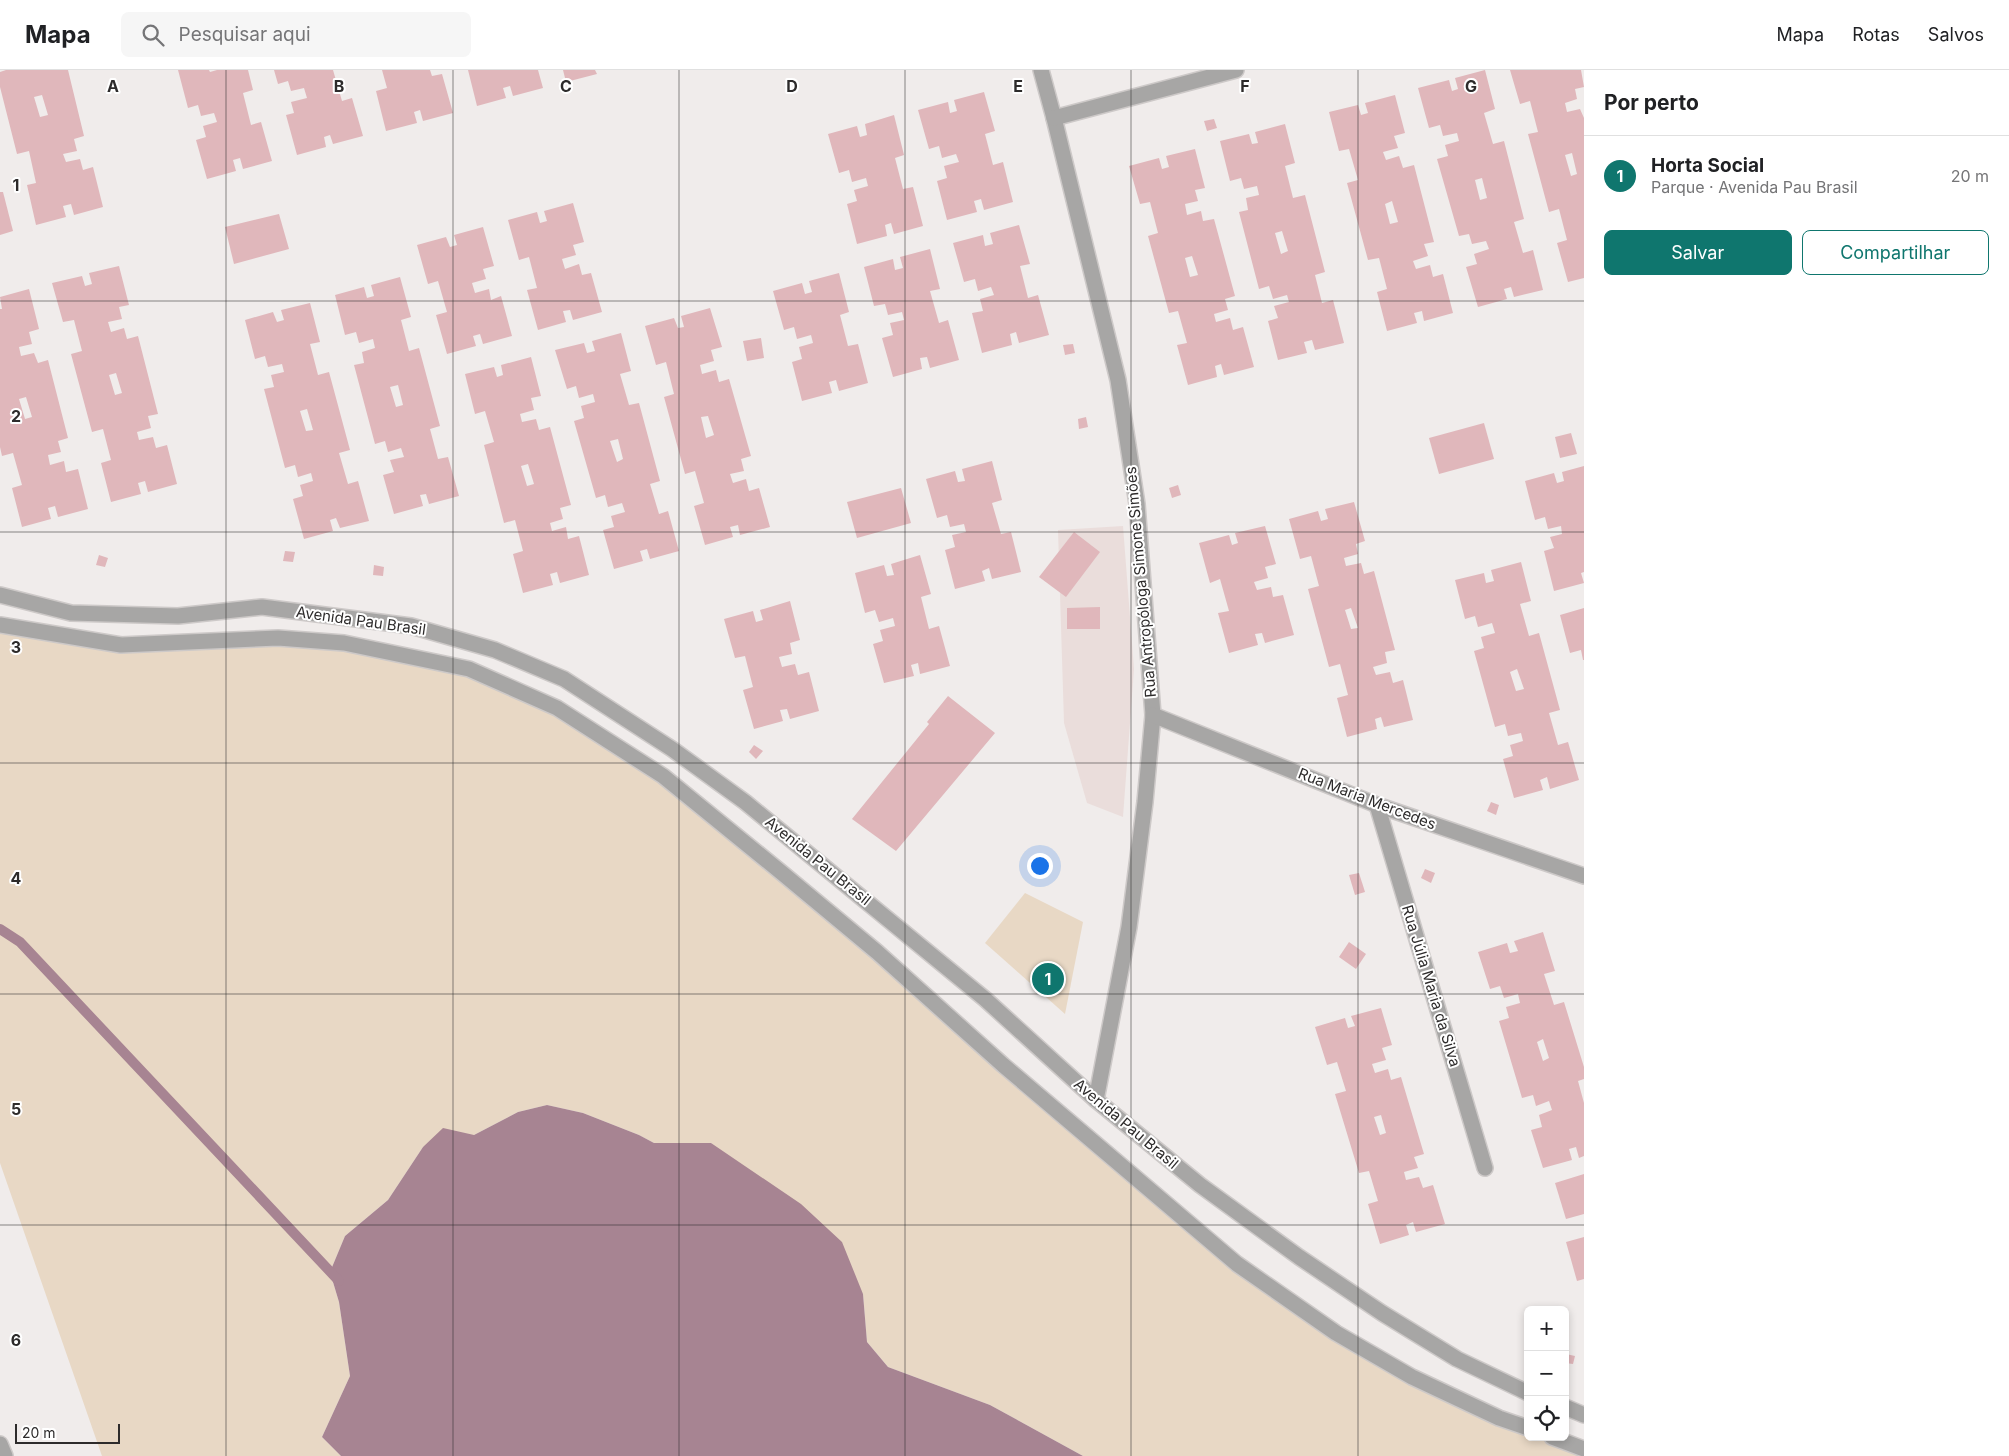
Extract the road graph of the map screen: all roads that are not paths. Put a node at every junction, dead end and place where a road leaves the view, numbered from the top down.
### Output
1 (1041, 70) edge
2 (1236, 70) edge
3 (1054, 118) junction
4 (0, 595) edge
5 (0, 625) edge
6 (1153, 715) junction
7 (1376, 805) junction
8 (1584, 876) edge
9 (1096, 1100) junction
10 (1485, 1168) dead end
11 (1524, 1391) edge
12 (1569, 1409) edge
13 (1584, 1414) edge
14 (1524, 1427) edge
15 (1563, 1441) edge
16 (0, 1444) edge
17 (1584, 1449) edge
18 (5, 1456) edge

1 - 3 street, Rua Antropóloga Simone Simões
2 - 3 street
3 - 6 street, Rua Antropóloga Simone Simões
4 - 9 street, Avenida Pau Brasil
5 - 14 street
6 - 7 street, Rua Maria Mercedes
6 - 9 street, Rua Antropóloga Simone Simões
7 - 8 street, Rua Maria Mercedes
7 - 10 street, Rua Júlia Maria da Silva
9 - 11 street, Avenida Pau Brasil
12 - 13 street
15 - 17 street
16 - 18 street

